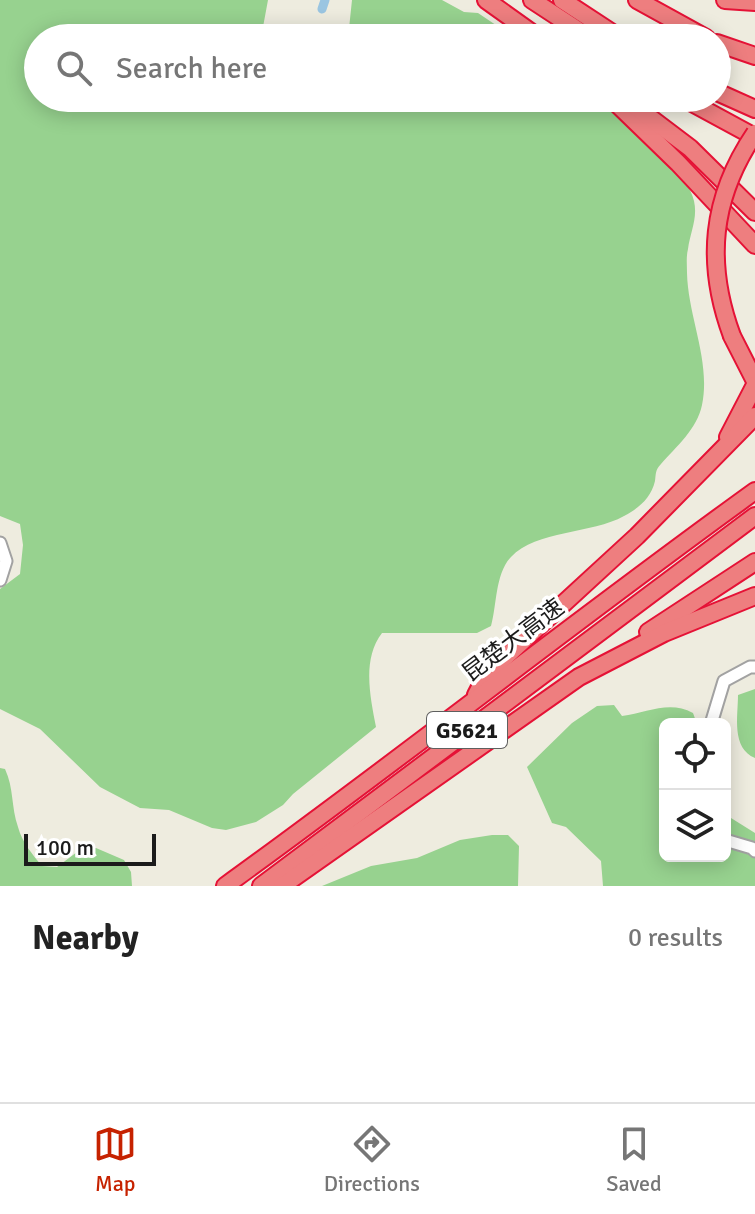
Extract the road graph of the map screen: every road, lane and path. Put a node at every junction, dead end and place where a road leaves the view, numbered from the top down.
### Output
1 (486, 0) edge
2 (532, 0) edge
3 (562, 0) edge
4 (637, 0) edge
5 (725, 0) edge
6 (755, 2) edge
7 (519, 24) edge
8 (569, 24) edge
9 (599, 24) edge
10 (678, 24) edge
11 (731, 48) edge
12 (755, 56) edge
13 (731, 98) edge
14 (755, 109) edge
15 (626, 112) edge
16 (642, 112) edge
17 (710, 112) edge
18 (755, 135) edge
19 (755, 212) edge
20 (755, 245) edge
21 (755, 383) edge
22 (755, 416) edge
23 (722, 450) junction
24 (755, 491) edge
25 (755, 516) edge
26 (0, 543) edge
27 (755, 562) edge
28 (0, 580) edge
29 (755, 596) edge
30 (755, 667) edge
31 (579, 677) junction
32 (474, 700) junction
33 (713, 718) edge
34 (731, 842) edge
35 (755, 851) edge
36 (225, 886) edge
37 (261, 886) edge
38 (282, 886) edge

1 - 7 highway
2 - 8 highway
3 - 9 highway
4 - 10 highway
5 - 6 highway
11 - 12 highway
13 - 14 highway
15 - 20 highway
16 - 19 highway
17 - 18 highway
18 - 21 highway, bridge
21 - 23 highway
22 - 23 highway
23 - 32 highway
24 - 32 highway, 昆楚大高速 / G5621
25 - 37 highway, 昆楚大高速 / G5621
26 - 28 street
27 - 31 highway
29 - 31 highway
30 - 33 street
31 - 38 highway
32 - 36 highway, 昆楚大高速 / G5621
34 - 35 street

